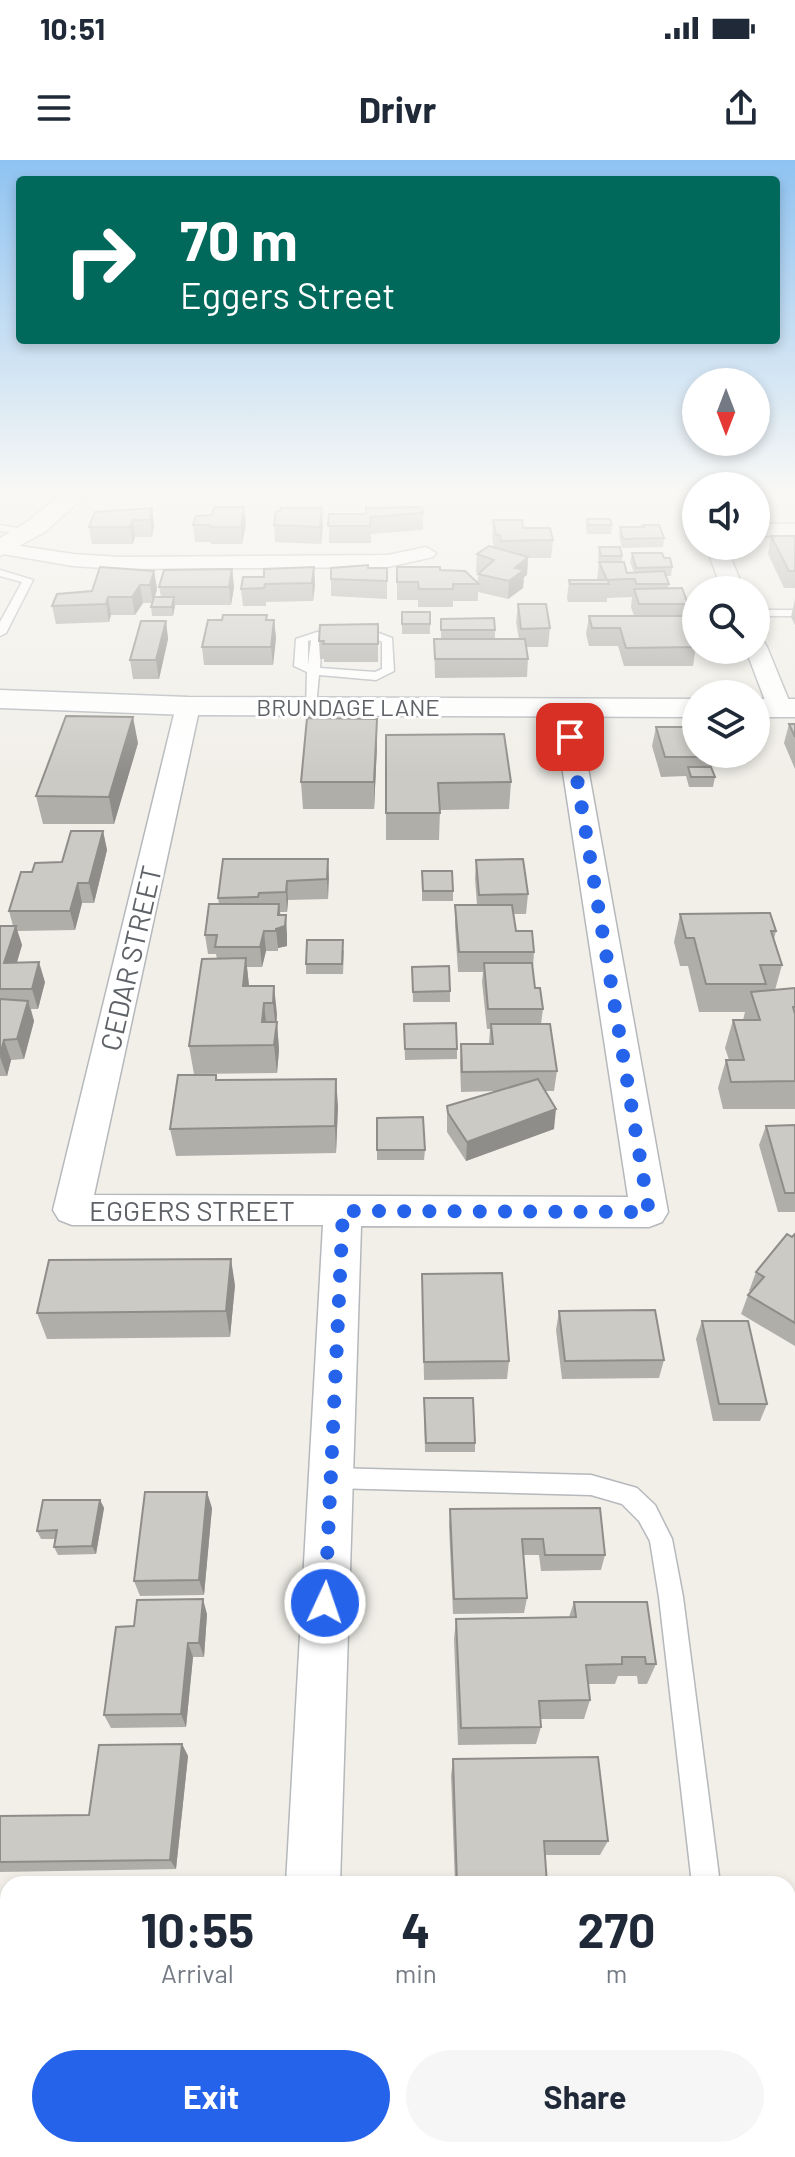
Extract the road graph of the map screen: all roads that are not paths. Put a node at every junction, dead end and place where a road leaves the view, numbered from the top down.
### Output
1 (23, 588) edge
2 (770, 613) edge
3 (795, 613) edge
4 (4, 616) edge
5 (0, 633) edge
6 (762, 664) edge
7 (313, 672) junction
8 (376, 676) junction
9 (0, 699) edge
10 (188, 706) junction
11 (310, 706) junction
12 (376, 706) junction
13 (565, 707) junction
14 (682, 708) edge
15 (777, 708) edge
16 (72, 1210) joint
17 (343, 1211) junction
18 (331, 1478) junction
19 (313, 1876) edge
20 (705, 1876) edge

1 - 4 lane
2 - 3 lane
4 - 5 lane
6 - 15 street
7 - 8 lane
7 - 8 lane
7 - 11 lane
8 - 12 lane
9 - 10 main road, BRUNDAGE LANE
10 - 11 main road, BRUNDAGE LANE
10 - 16 street, CEDAR STREET
11 - 12 main road, BRUNDAGE LANE
12 - 13 main road, BRUNDAGE LANE
13 - 14 main road, BRUNDAGE LANE
13 - 17 street, EGGERS STREET
16 - 17 street, EGGERS STREET
17 - 18 street
18 - 19 street
18 - 20 lane

